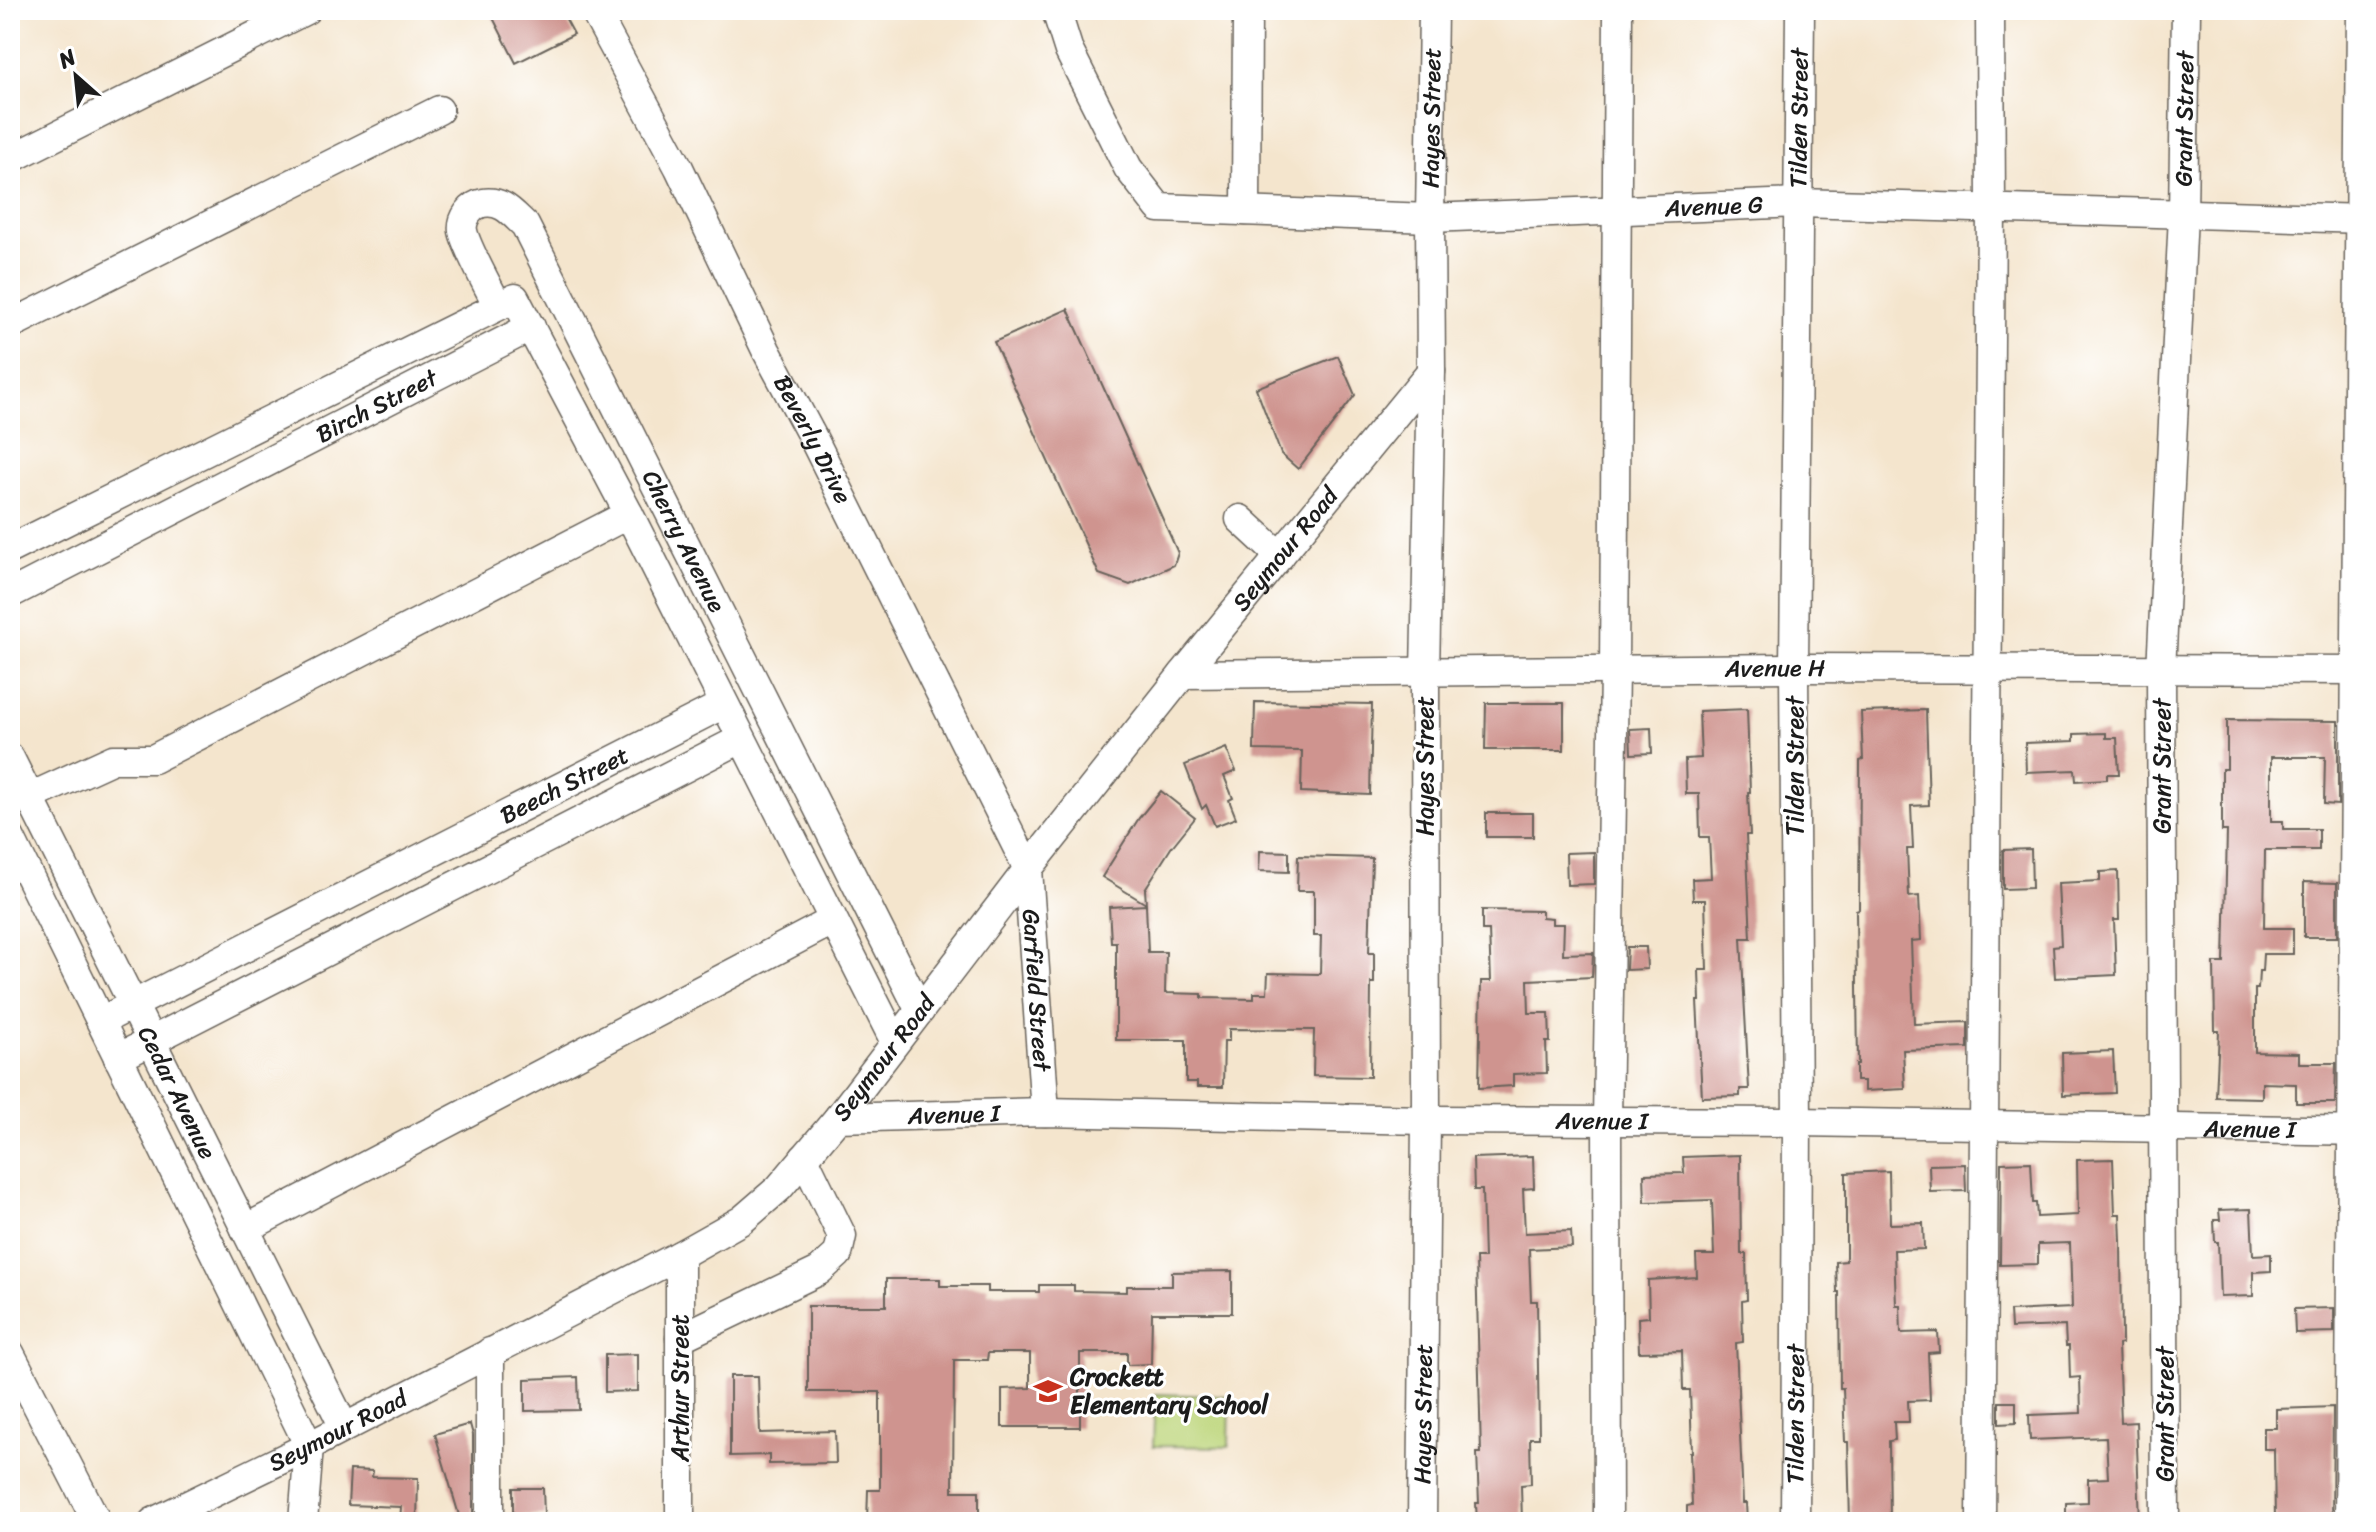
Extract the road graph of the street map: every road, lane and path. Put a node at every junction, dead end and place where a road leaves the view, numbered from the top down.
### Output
1 (306, 10) edge
2 (594, 10) edge
3 (1056, 10) edge
4 (1247, 10) edge
5 (1433, 10) edge
6 (1618, 10) edge
7 (1800, 10) edge
8 (1990, 10) edge
9 (2186, 10) edge
10 (2361, 10) edge
11 (439, 110) dead end
12 (10, 159) edge
13 (1798, 203) junction
14 (1991, 209) junction
15 (1617, 210) junction
16 (1246, 211) junction
17 (2183, 215) junction
18 (1430, 218) junction
19 (2362, 219) edge
20 (507, 302) junction
21 (10, 325) edge
22 (531, 327) junction
23 (1431, 371) junction
24 (204, 452) junction
25 (222, 486) junction
26 (629, 514) junction
27 (1240, 519) dead end
28 (10, 549) edge
29 (1280, 556) junction
30 (10, 594) edge
31 (1794, 668) junction
32 (1986, 670) junction
33 (2361, 670) edge
34 (1614, 671) junction
35 (2161, 671) junction
36 (1425, 673) junction
37 (1183, 674) junction
38 (724, 704) junction
39 (741, 739) junction
40 (10, 758) edge
41 (30, 797) junction
42 (10, 837) edge
43 (405, 866) junction
44 (1028, 869) junction
45 (423, 900) junction
46 (832, 921) junction
47 (133, 1005) junction
48 (920, 1011) junction
49 (101, 1021) junction
50 (151, 1041) junction
51 (895, 1042) junction
52 (118, 1058) junction
53 (1045, 1112) junction
54 (838, 1118) junction
55 (1426, 1120) junction
56 (1607, 1121) junction
57 (1797, 1122) junction
58 (1986, 1125) junction
59 (2164, 1129) junction
60 (2359, 1131) edge
61 (804, 1158) junction
62 (245, 1229) junction
63 (680, 1255) junction
64 (680, 1338) junction
65 (490, 1352) junction
66 (10, 1353) edge
67 (344, 1427) junction
68 (309, 1446) junction
69 (97, 1522) edge
70 (153, 1522) edge
71 (303, 1522) edge
72 (490, 1522) edge
73 (680, 1522) edge
74 (1422, 1522) edge
75 (1608, 1522) edge
76 (1795, 1522) edge
77 (1981, 1522) edge
78 (2165, 1522) edge
79 (2349, 1522) edge

1 - 12 street
2 - 44 street, Beverly Drive
3 - 16 street, Avenue G
4 - 16 street
5 - 18 street, Hayes Street
6 - 15 street
7 - 13 street, Tilden Street
8 - 14 street
9 - 17 street, Grant Street
10 - 19 street
11 - 21 street
13 - 14 street, Avenue G
13 - 15 street, Avenue G
13 - 31 street, Tilden Street
14 - 17 street, Avenue G
14 - 32 street
15 - 18 street, Avenue G
15 - 34 street
16 - 18 street, Avenue G
17 - 19 street, Avenue G
17 - 35 street, Grant Street
18 - 23 street, Hayes Street
19 - 33 street
20 - 22 street, Cherry Avenue
20 - 24 street, Birch Street
20 - 48 street, Cherry Avenue
22 - 25 street, Birch Street
22 - 26 street, Cherry Avenue
23 - 29 street, Seymour Road
23 - 36 street, Hayes Street
24 - 25 street
24 - 28 street, Birch Street
25 - 30 street, Birch Street
26 - 38 street, Cherry Avenue
26 - 41 street
27 - 29 street
29 - 37 street, Seymour Road
31 - 32 street, Avenue H
31 - 34 street, Avenue H
31 - 57 street, Tilden Street
32 - 35 street, Avenue H
32 - 58 street
33 - 35 street, Avenue H
33 - 60 street
34 - 36 street, Avenue H
34 - 56 street
35 - 59 street, Grant Street
36 - 37 street, Avenue H
36 - 55 street, Hayes Street
37 - 44 street, Seymour Road
38 - 39 street, Cherry Avenue
38 - 43 street, Beech Street
39 - 45 street, Beech Street
39 - 46 street, Cherry Avenue
40 - 41 street, Cedar Avenue
41 - 47 street, Cedar Avenue
42 - 49 street, Cedar Avenue
43 - 45 street
43 - 47 street, Beech Street
44 - 48 street, Seymour Road
44 - 53 street, Garfield Street
45 - 50 street, Beech Street
46 - 51 street, Cherry Avenue
46 - 62 street
47 - 49 street, Beech Street
47 - 50 street, Cedar Avenue
48 - 51 street, Seymour Road
49 - 52 street, Cedar Avenue
50 - 52 street, Beech Street
50 - 62 street, Cedar Avenue
51 - 54 street, Seymour Road
52 - 68 street, Cedar Avenue
53 - 54 street, Avenue I
53 - 55 street, Avenue I
54 - 61 street, Seymour Road
55 - 56 street, Avenue I
55 - 74 street, Hayes Street
56 - 57 street, Avenue I
56 - 75 street
57 - 58 street, Avenue I
57 - 76 street, Tilden Street
58 - 59 street, Avenue I
58 - 77 street
59 - 60 street, Avenue I
59 - 78 street, Grant Street
60 - 79 street
61 - 63 street, Seymour Road
61 - 64 street
62 - 67 street, Cedar Avenue
63 - 64 street, Arthur Street
63 - 65 street, Seymour Road
64 - 73 street, Arthur Street
65 - 67 street, Seymour Road
65 - 72 street
66 - 69 street
67 - 68 street, Seymour Road
68 - 70 street, Seymour Road
68 - 71 street

